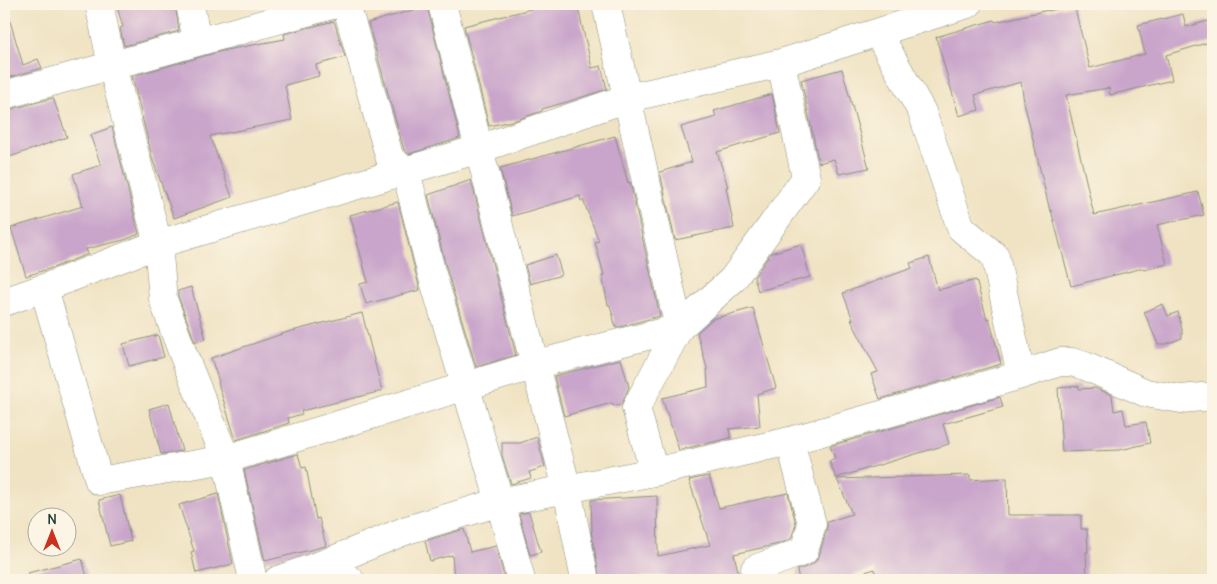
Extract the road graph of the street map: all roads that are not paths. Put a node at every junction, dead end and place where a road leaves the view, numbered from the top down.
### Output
1 (98, 4) edge
2 (190, 4) edge
3 (336, 4) edge
4 (346, 4) edge
5 (442, 4) edge
6 (606, 4) edge
7 (968, 4) edge
8 (878, 33) junction
9 (197, 42) junction
10 (781, 63) junction
11 (112, 65) junction
12 (4, 95) edge
13 (628, 98) junction
14 (479, 149) junction
15 (406, 170) junction
16 (158, 244) junction
17 (44, 288) junction
18 (4, 302) edge
19 (679, 328) junction
20 (535, 365) junction
21 (1021, 375) junction
22 (465, 386) junction
23 (1213, 396) edge
24 (790, 441) junction
25 (226, 459) junction
26 (654, 472) junction
27 (567, 489) junction
28 (500, 502) junction
29 (326, 563) junction
30 (254, 580) edge
31 (278, 580) edge
32 (350, 580) edge
33 (521, 580) edge
34 (585, 580) edge
35 (756, 580) edge

1 - 11 street
2 - 9 street
3 - 9 street
4 - 15 street
5 - 14 street
6 - 13 street
7 - 8 street
8 - 10 street
8 - 21 street
9 - 11 street
10 - 13 street
10 - 19 street
11 - 12 street
11 - 16 street
13 - 14 street
13 - 19 street
14 - 15 street
14 - 20 street
15 - 16 street
15 - 22 street
16 - 17 street
16 - 25 street
17 - 18 street
17 - 25 street
19 - 20 street
19 - 26 street
20 - 22 street
20 - 27 street
21 - 23 street
21 - 24 street
22 - 25 street
22 - 28 street
24 - 26 street
24 - 35 street
25 - 30 street
26 - 27 street
27 - 28 street
27 - 34 street
28 - 29 street
28 - 33 street
29 - 31 street
29 - 32 street

